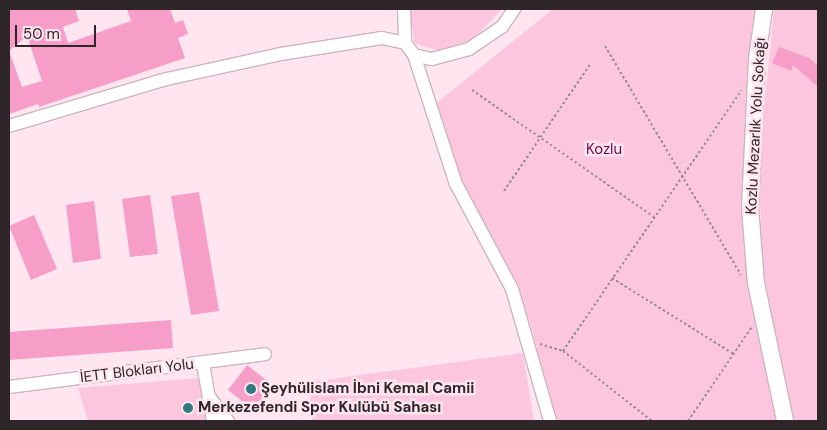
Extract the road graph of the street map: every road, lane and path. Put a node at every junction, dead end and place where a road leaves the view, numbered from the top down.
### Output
1 (404, 9) edge
2 (514, 9) edge
3 (764, 9) edge
4 (405, 43) junction
5 (605, 46) dead end
6 (414, 55) junction
7 (590, 63) dead end
8 (757, 69) junction
9 (472, 90) dead end
10 (9, 126) edge
11 (542, 139) junction
12 (684, 174) junction
13 (504, 191) dead end
14 (654, 217) junction
15 (612, 278) junction
16 (756, 283) junction
17 (762, 310) junction
18 (528, 341) junction
19 (563, 351) junction
20 (265, 354) dead end
21 (735, 356) junction
22 (203, 364) junction
23 (9, 387) edge
24 (209, 396) junction
25 (213, 421) edge
26 (228, 421) edge
27 (550, 421) edge
28 (652, 421) edge
29 (688, 421) edge
30 (785, 421) edge

1 - 4 street
2 - 6 street
3 - 8 street, Kozlu Mezarlık Yolu Sokağı
4 - 6 street
4 - 10 street
5 - 12 path
6 - 18 street
7 - 11 path
8 - 12 path
8 - 16 street, Kozlu Mezarlık Yolu Sokağı
9 - 11 path
11 - 13 path
11 - 14 path
12 - 14 path
12 - 16 path
14 - 15 path
15 - 19 path
15 - 21 path
16 - 17 street, Kozlu Mezarlık Yolu Sokağı
17 - 21 path
17 - 30 street, Kozlu Mezarlık Yolu Sokağı
18 - 19 path
18 - 27 street
19 - 28 path
20 - 22 street, İETT Blokları Yolu
21 - 29 path
22 - 23 street, İETT Blokları Yolu
22 - 24 street
24 - 25 street
24 - 26 street

